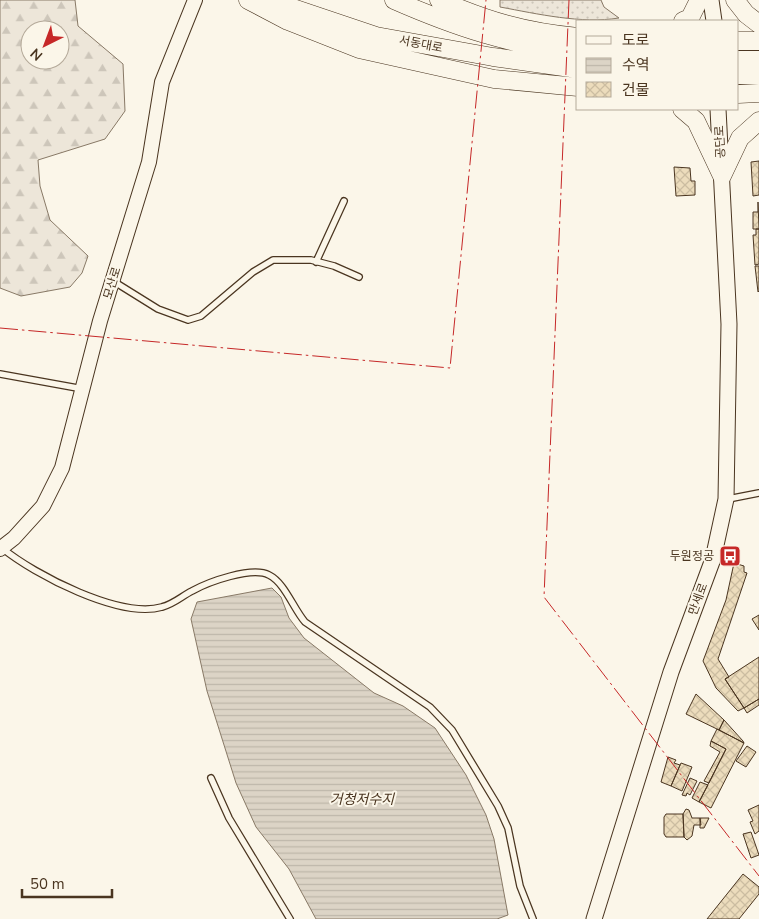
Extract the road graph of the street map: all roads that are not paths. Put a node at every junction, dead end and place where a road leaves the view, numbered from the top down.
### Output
1 (195, 0) edge
2 (248, 0) edge
3 (269, 0) edge
4 (394, 0) edge
5 (439, 0) edge
6 (699, 0) edge
7 (711, 0) edge
8 (735, 0) edge
9 (685, 20) edge
10 (714, 20) edge
11 (759, 24) edge
12 (576, 37) edge
13 (739, 40) edge
14 (759, 41) edge
15 (576, 53) edge
16 (739, 60) edge
17 (759, 60) edge
18 (576, 70) edge
19 (739, 75) edge
20 (759, 75) edge
21 (576, 87) edge
22 (759, 93) edge
23 (739, 94) edge
24 (683, 110) edge
25 (718, 110) edge
26 (759, 121) edge
27 (722, 176) junction
28 (344, 201) dead end
29 (316, 262) junction
30 (359, 277) dead end
31 (113, 281) junction
32 (0, 374) edge
33 (83, 389) junction
34 (758, 494) edge
35 (726, 499) junction
36 (1, 548) edge
37 (211, 778) dead end
38 (290, 919) edge
39 (533, 919) edge
40 (594, 919) edge

1 - 31 street, 모산로
2 - 21 highway
3 - 18 highway, 서동대로
4 - 15 highway, 서동대로
5 - 12 highway
6 - 9 highway
7 - 10 main road
8 - 11 highway
13 - 14 highway
16 - 17 highway
19 - 20 highway
22 - 23 highway
24 - 27 highway
25 - 27 main road, 공단로
26 - 27 highway
27 - 35 main road, 만세로
28 - 29 lane
29 - 30 lane
29 - 31 lane
31 - 33 street, 모산로
32 - 33 lane
33 - 36 street, 모산로
34 - 35 lane
35 - 40 main road, 만세로
36 - 39 lane
37 - 38 lane

